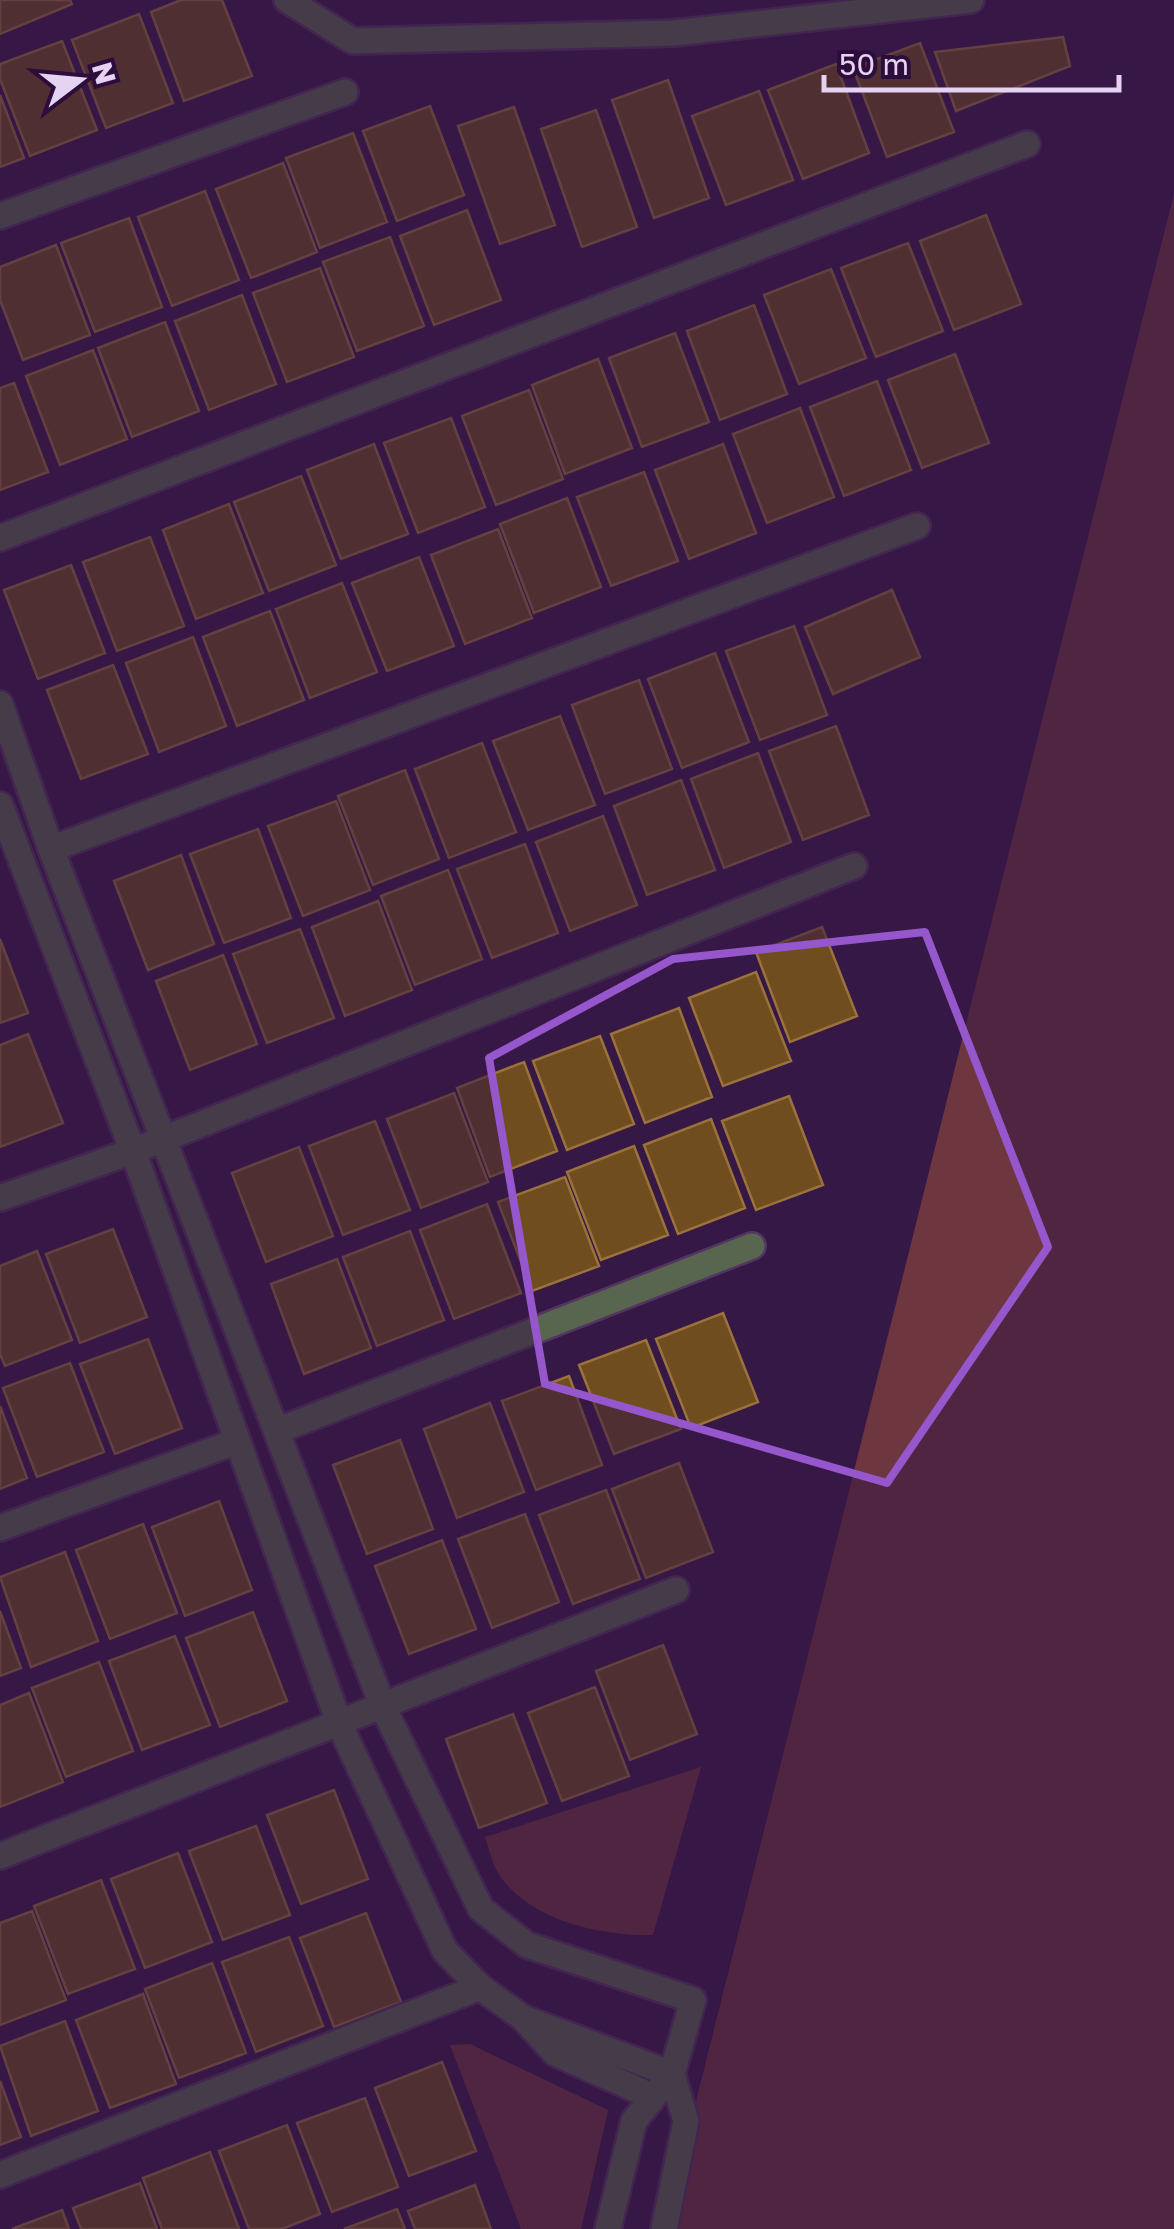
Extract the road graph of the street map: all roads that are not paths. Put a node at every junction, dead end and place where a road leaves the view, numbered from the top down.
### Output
1 (287, 0) edge
2 (971, 0) edge
3 (345, 92) dead end
4 (1027, 144) dead end
5 (0, 216) edge
6 (916, 526) dead end
7 (0, 538) edge
8 (0, 704) edge
9 (0, 805) edge
10 (51, 850) junction
11 (10, 865) edge
12 (854, 866) dead end
13 (162, 1138) junction
14 (133, 1151) junction
15 (0, 1198) edge
16 (752, 1246) dead end
17 (278, 1430) junction
18 (235, 1442) junction
19 (0, 1528) edge
20 (676, 1590) dead end
21 (384, 1708) junction
22 (340, 1725) junction
23 (0, 1856) edge
24 (480, 1987) junction
25 (523, 2018) junction
26 (672, 2074) junction
27 (653, 2097) junction
28 (0, 2175) edge
29 (608, 2229) edge
30 (664, 2229) edge

1 - 2 street
3 - 5 street
4 - 7 street
6 - 10 street
8 - 10 street
9 - 11 street
10 - 13 street
11 - 14 street
12 - 13 street
13 - 14 street
13 - 17 street
14 - 15 street
14 - 18 street
16 - 17 street
17 - 21 street
18 - 19 street
18 - 22 street
20 - 21 street
21 - 22 street
21 - 26 street
22 - 23 street
22 - 24 street
24 - 25 street
24 - 28 street
25 - 26 street
25 - 27 street
26 - 27 street
26 - 30 street
27 - 29 street

